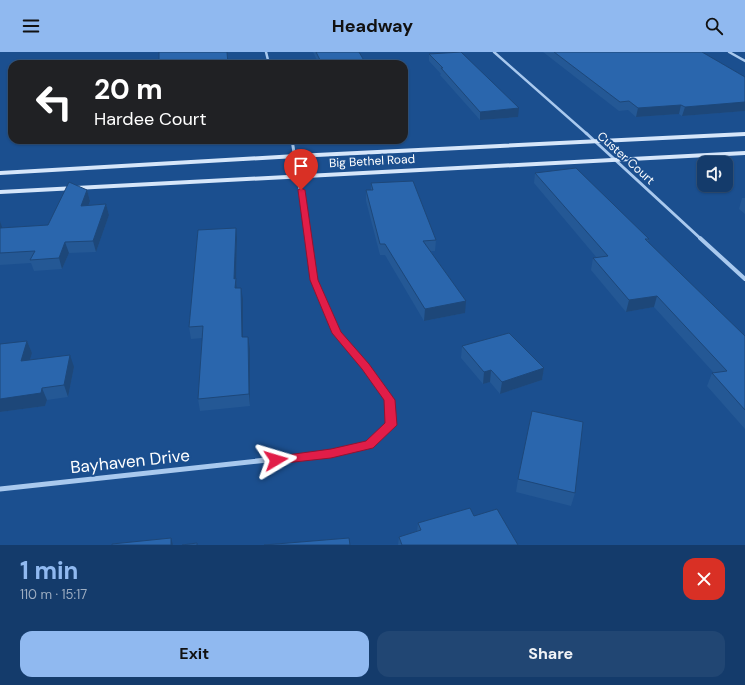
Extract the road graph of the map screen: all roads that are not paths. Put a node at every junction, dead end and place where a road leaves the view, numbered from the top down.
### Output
1 (494, 52) edge
2 (729, 52) edge
3 (745, 61) edge
4 (745, 134) edge
5 (595, 141) junction
6 (293, 144) edge
7 (745, 153) edge
8 (296, 156) junction
9 (614, 159) junction
10 (0, 173) edge
11 (299, 176) junction
12 (0, 192) edge
13 (745, 279) edge
14 (0, 489) edge

1 - 5 street, Custer Court
2 - 3 street
4 - 5 main road, Big Bethel Road
5 - 8 main road, Big Bethel Road
5 - 9 street, Custer Court
6 - 8 street
7 - 9 main road, Big Bethel Road
8 - 10 main road, Big Bethel Road
8 - 11 street
9 - 11 main road, Big Bethel Road
9 - 13 street, Custer Court
11 - 12 main road, Big Bethel Road
11 - 14 street, Bayhaven Drive

